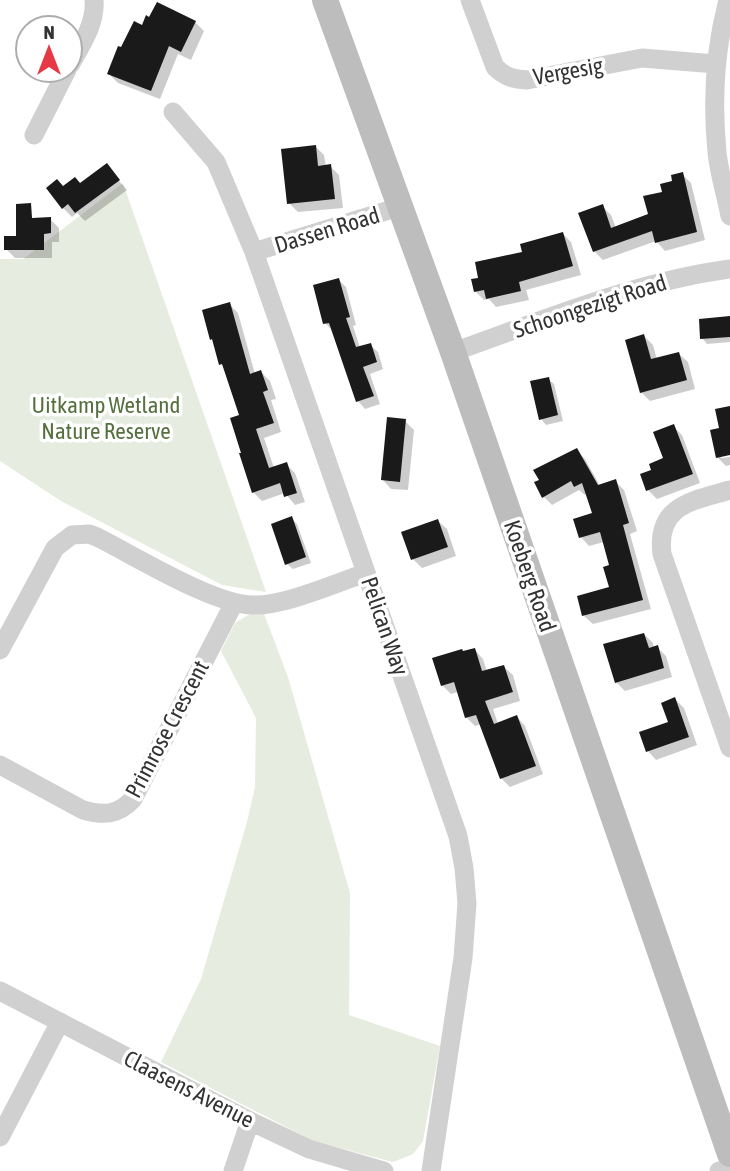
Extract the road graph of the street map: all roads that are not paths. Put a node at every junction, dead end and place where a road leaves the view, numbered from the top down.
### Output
1 (94, 0) edge
2 (325, 0) edge
3 (470, 0) edge
4 (728, 0) edge
5 (84, 38) edge
6 (716, 64) junction
7 (61, 84) edge
8 (173, 112) dead end
9 (34, 135) dead end
10 (399, 207) junction
11 (730, 216) edge
12 (254, 252) junction
13 (730, 269) edge
14 (453, 352) junction
15 (730, 490) edge
16 (366, 573) junction
17 (234, 603) junction
18 (0, 650) edge
19 (730, 748) edge
20 (0, 765) edge
21 (0, 991) edge
22 (60, 1022) junction
23 (250, 1121) junction
24 (0, 1137) edge
25 (730, 1154) edge
26 (730, 1169) edge
27 (233, 1171) edge
28 (384, 1171) edge
29 (431, 1171) edge
30 (719, 1171) edge

1 - 5 street
2 - 10 main road, Koeberg Road
3 - 6 street, Vergesig
4 - 6 street
6 - 11 street
7 - 9 street
8 - 12 street, Pelican Way
10 - 12 street, Dassen Road
10 - 14 main road, Koeberg Road
12 - 16 street, Pelican Way
13 - 14 street, Schoongezigt Road
14 - 25 main road, Koeberg Road
15 - 19 street
16 - 17 street
16 - 29 street, Pelican Way
17 - 18 street
17 - 20 street, Primrose Crescent
21 - 22 street, Claasens Avenue
22 - 23 street, Claasens Avenue
22 - 24 street
23 - 27 street
23 - 28 street, Claasens Avenue
26 - 30 street

